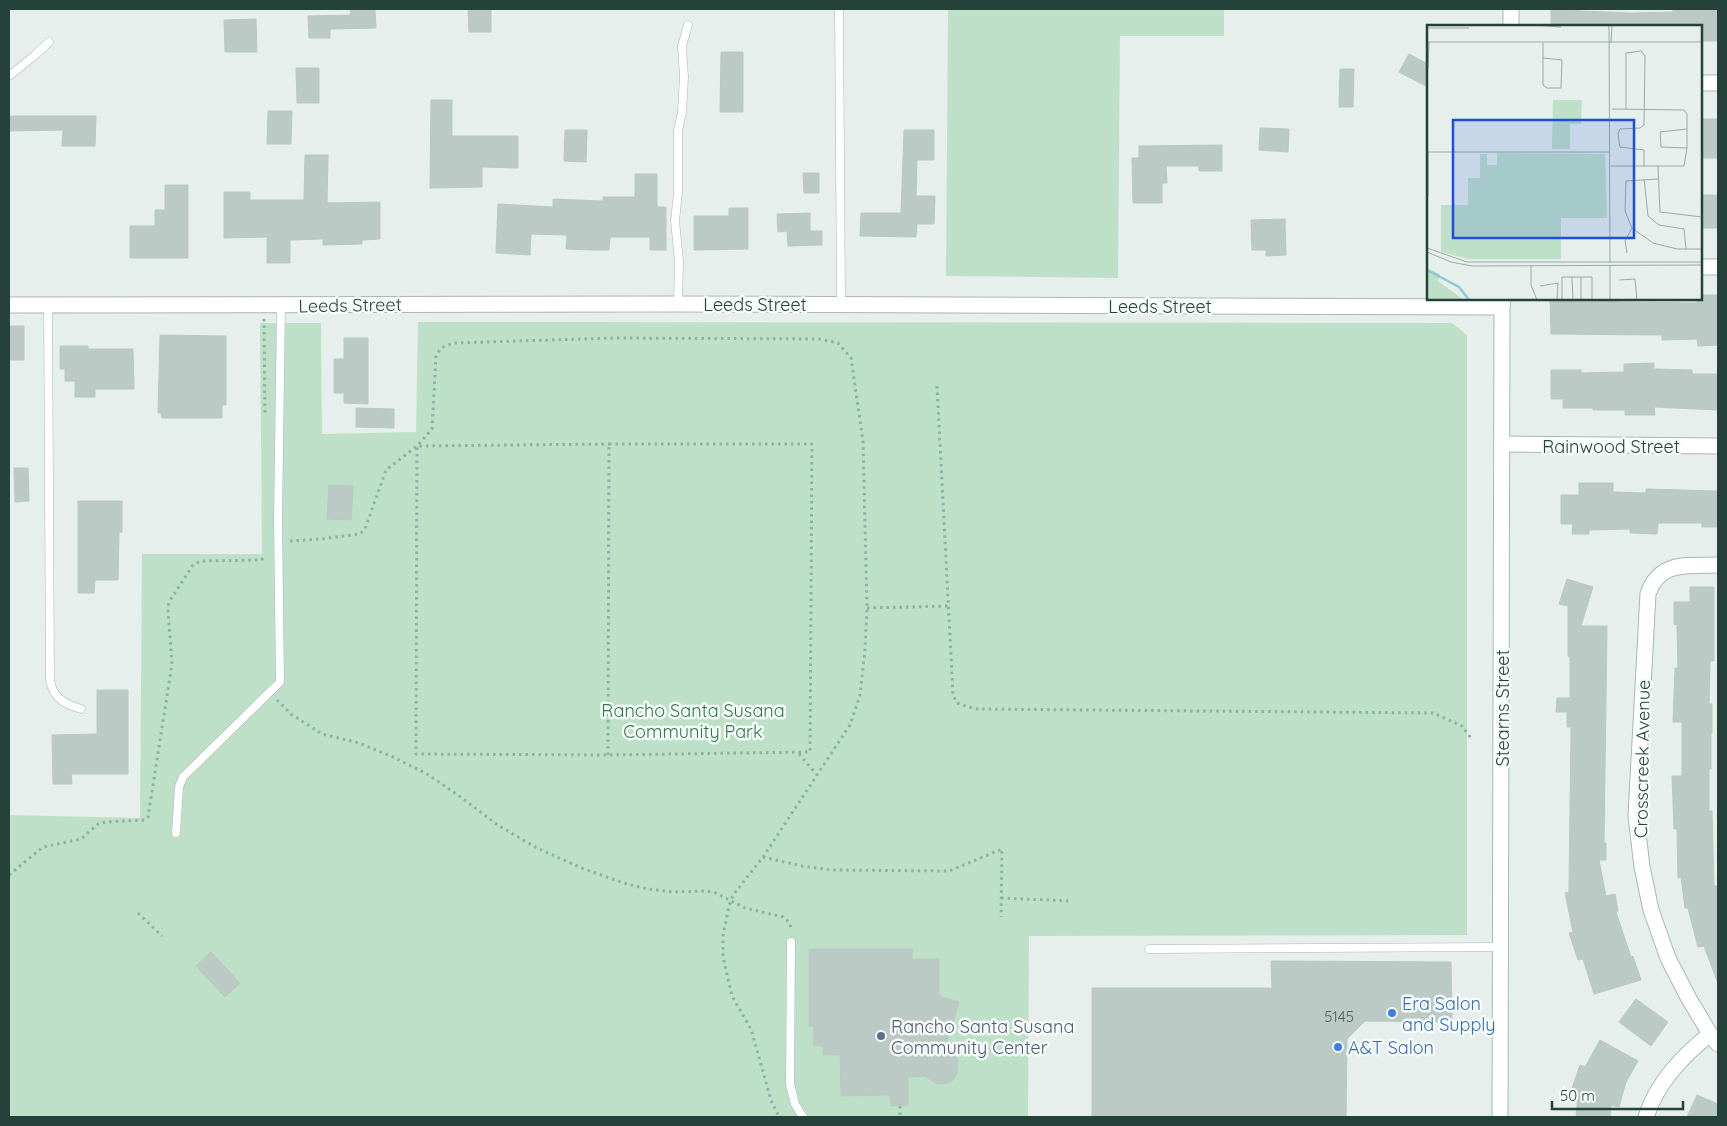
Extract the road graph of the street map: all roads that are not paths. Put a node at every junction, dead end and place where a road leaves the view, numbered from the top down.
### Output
1 (839, 9) edge
2 (1511, 9) edge
3 (688, 25) dead end
4 (1511, 25) edge
5 (49, 42) dead end
6 (9, 76) edge
7 (1718, 82) edge
8 (1702, 83) edge
9 (1702, 267) edge
10 (1718, 267) edge
11 (1503, 303) edge
12 (678, 304) junction
13 (9, 305) edge
14 (48, 305) junction
15 (841, 305) junction
16 (281, 306) junction
17 (1503, 444) junction
18 (1718, 446) edge
19 (1718, 565) edge
20 (82, 709) dead end
21 (176, 833) dead end
22 (791, 942) road end
23 (1500, 947) junction
24 (1149, 950) dead end
25 (1714, 1039) edge
26 (803, 1117) edge
27 (1500, 1117) edge
28 (1646, 1117) edge

1 - 15 lane
2 - 4 street
3 - 12 lane
5 - 6 lane
7 - 8 street
9 - 10 street
11 - 15 street, Leeds Street
11 - 17 street, Stearns Street
12 - 15 street, Leeds Street
12 - 16 street, Leeds Street
13 - 14 street, Leeds Street
14 - 16 street, Leeds Street
14 - 20 lane
16 - 21 lane
17 - 18 street, Rainwood Street
17 - 23 street, Stearns Street
19 - 25 street, Crosscreek Avenue
22 - 26 lane
23 - 24 lane
23 - 27 street, Stearns Street
25 - 28 street

